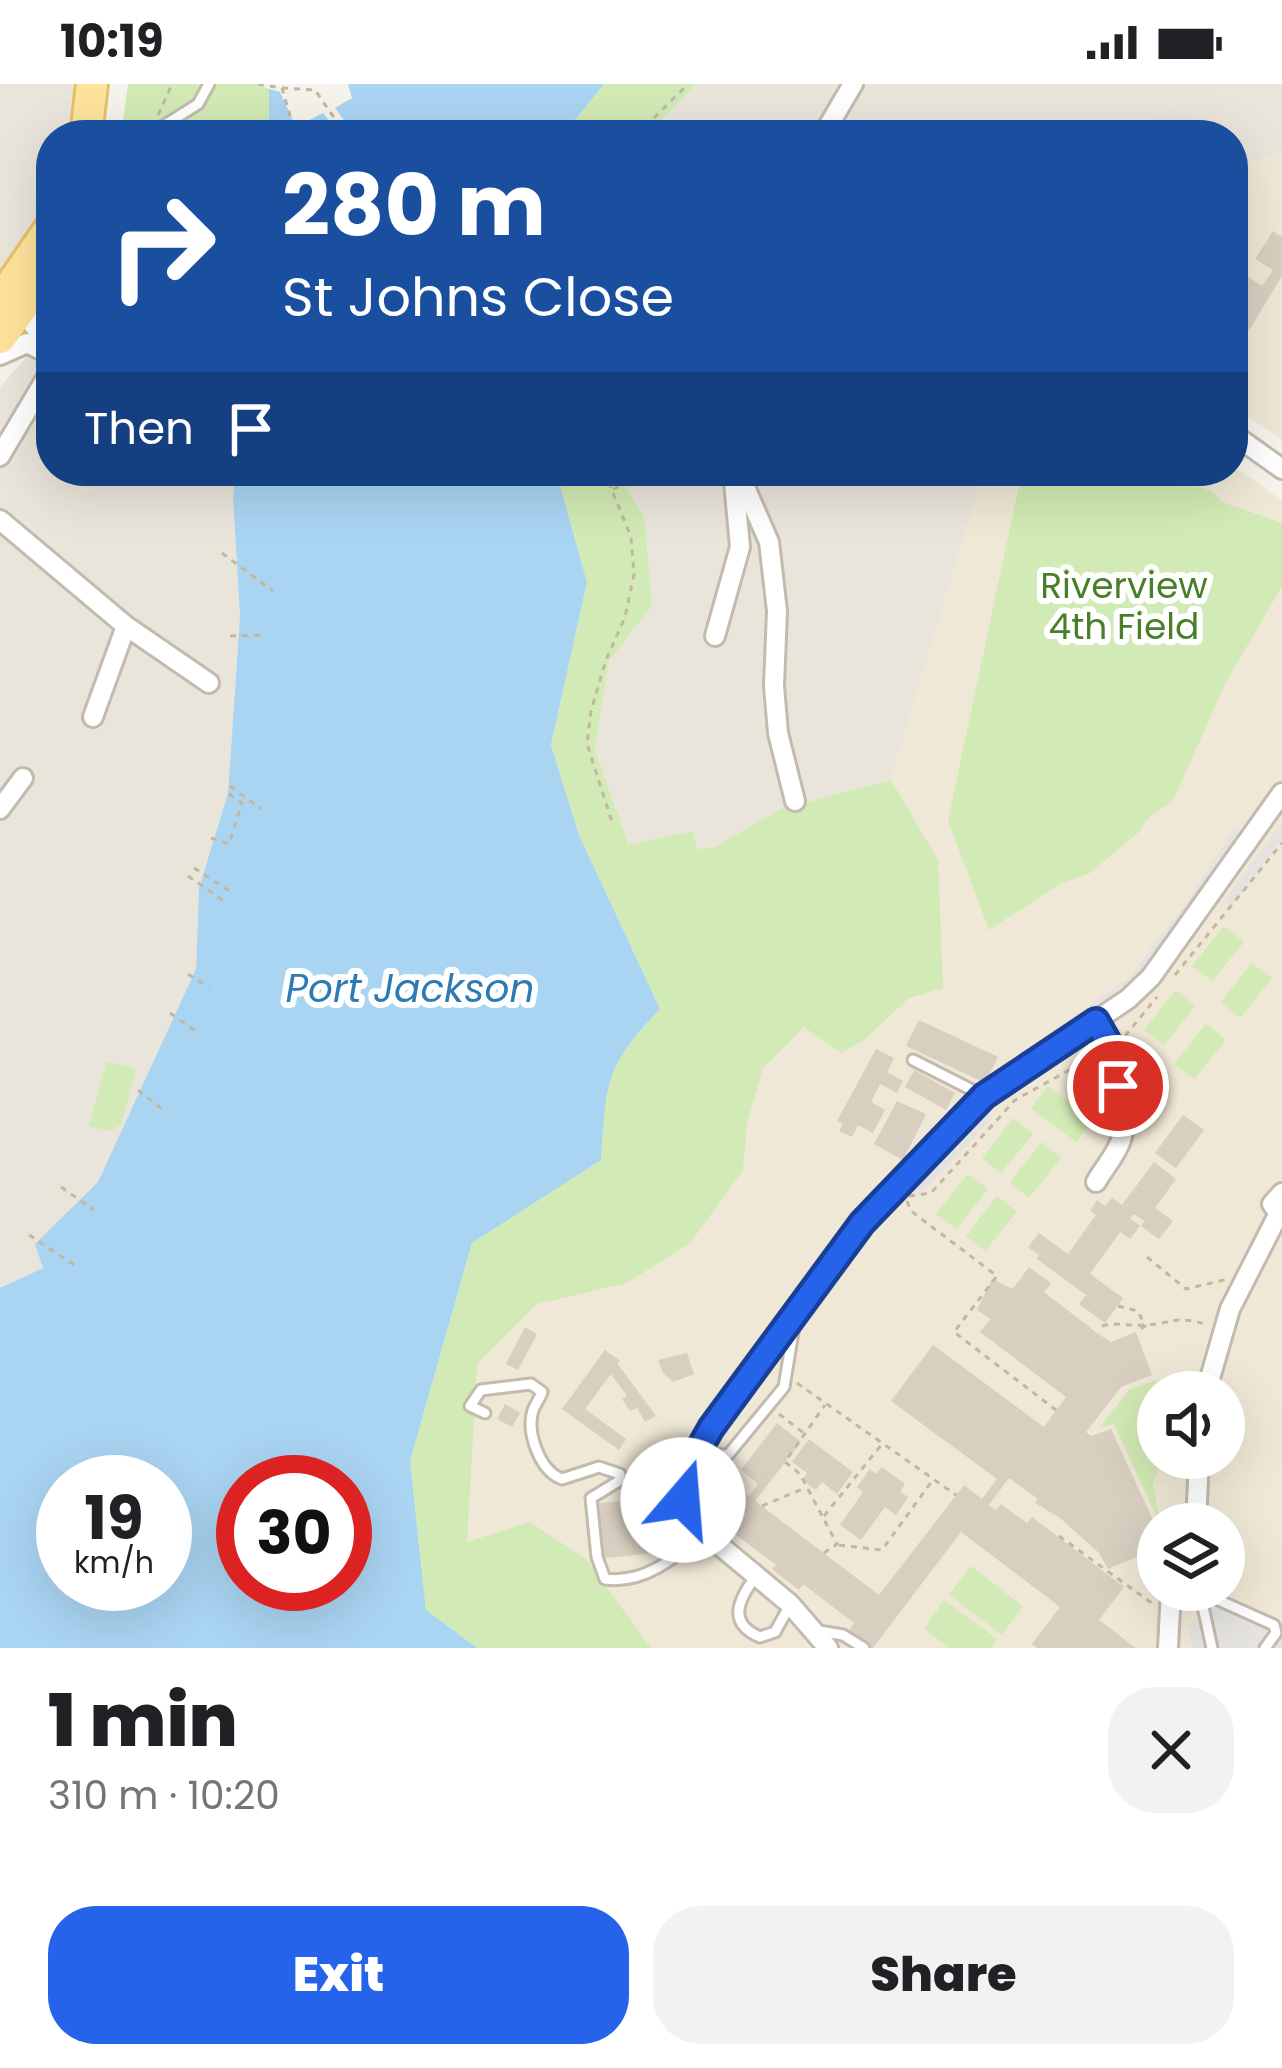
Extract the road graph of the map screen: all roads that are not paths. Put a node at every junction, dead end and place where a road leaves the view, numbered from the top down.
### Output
1 (92, 84) edge
2 (109, 84) edge
3 (208, 84) edge
4 (853, 84) edge
5 (88, 120) edge
6 (105, 120) edge
7 (173, 120) edge
8 (830, 120) edge
9 (36, 255) edge
10 (36, 282) edge
11 (5, 313) edge
12 (36, 339) edge
13 (36, 346) edge
14 (0, 355) edge
15 (36, 395) edge
16 (1248, 445) edge
17 (0, 456) edge
18 (1282, 469) edge
19 (737, 486) edge
20 (743, 486) edge
21 (0, 520) edge
22 (126, 626) junction
23 (715, 636) dead end
24 (209, 683) dead end
25 (93, 717) dead end
26 (23, 778) dead end
27 (1281, 794) edge
28 (795, 801) dead end
29 (0, 809) edge
30 (1096, 1021) junction
31 (913, 1060) dead end
32 (984, 1096) junction
33 (1096, 1182) dead end
34 (1282, 1193) edge
35 (1280, 1216) edge
36 (797, 1309) junction
37 (1212, 1371) edge
38 (485, 1413) dead end
39 (696, 1454) junction
40 (701, 1531) junction
41 (756, 1576) junction
42 (790, 1604) junction
43 (1170, 1611) edge
44 (1203, 1611) edge
45 (1243, 1611) edge
46 (814, 1630) junction
47 (828, 1648) edge
48 (864, 1648) edge
49 (1168, 1648) edge
50 (1212, 1648) edge
51 (1265, 1648) edge

1 - 5 main road
2 - 6 main road
3 - 7 lane
4 - 8 street
9 - 11 main road
10 - 11 main road
11 - 12 street
13 - 14 street
15 - 17 street
16 - 18 street
19 - 23 street
20 - 28 street
21 - 22 street
22 - 24 street
22 - 25 street
26 - 29 street
27 - 30 street
30 - 32 street
30 - 33 street
31 - 32 lane
32 - 36 street
34 - 35 street
35 - 37 street
36 - 39 street
36 - 39 lane
38 - 40 lane
39 - 40 street
40 - 41 street
41 - 42 street
41 - 42 lane
42 - 46 street
43 - 49 street
44 - 50 lane
45 - 51 lane
46 - 47 street
46 - 48 lane

